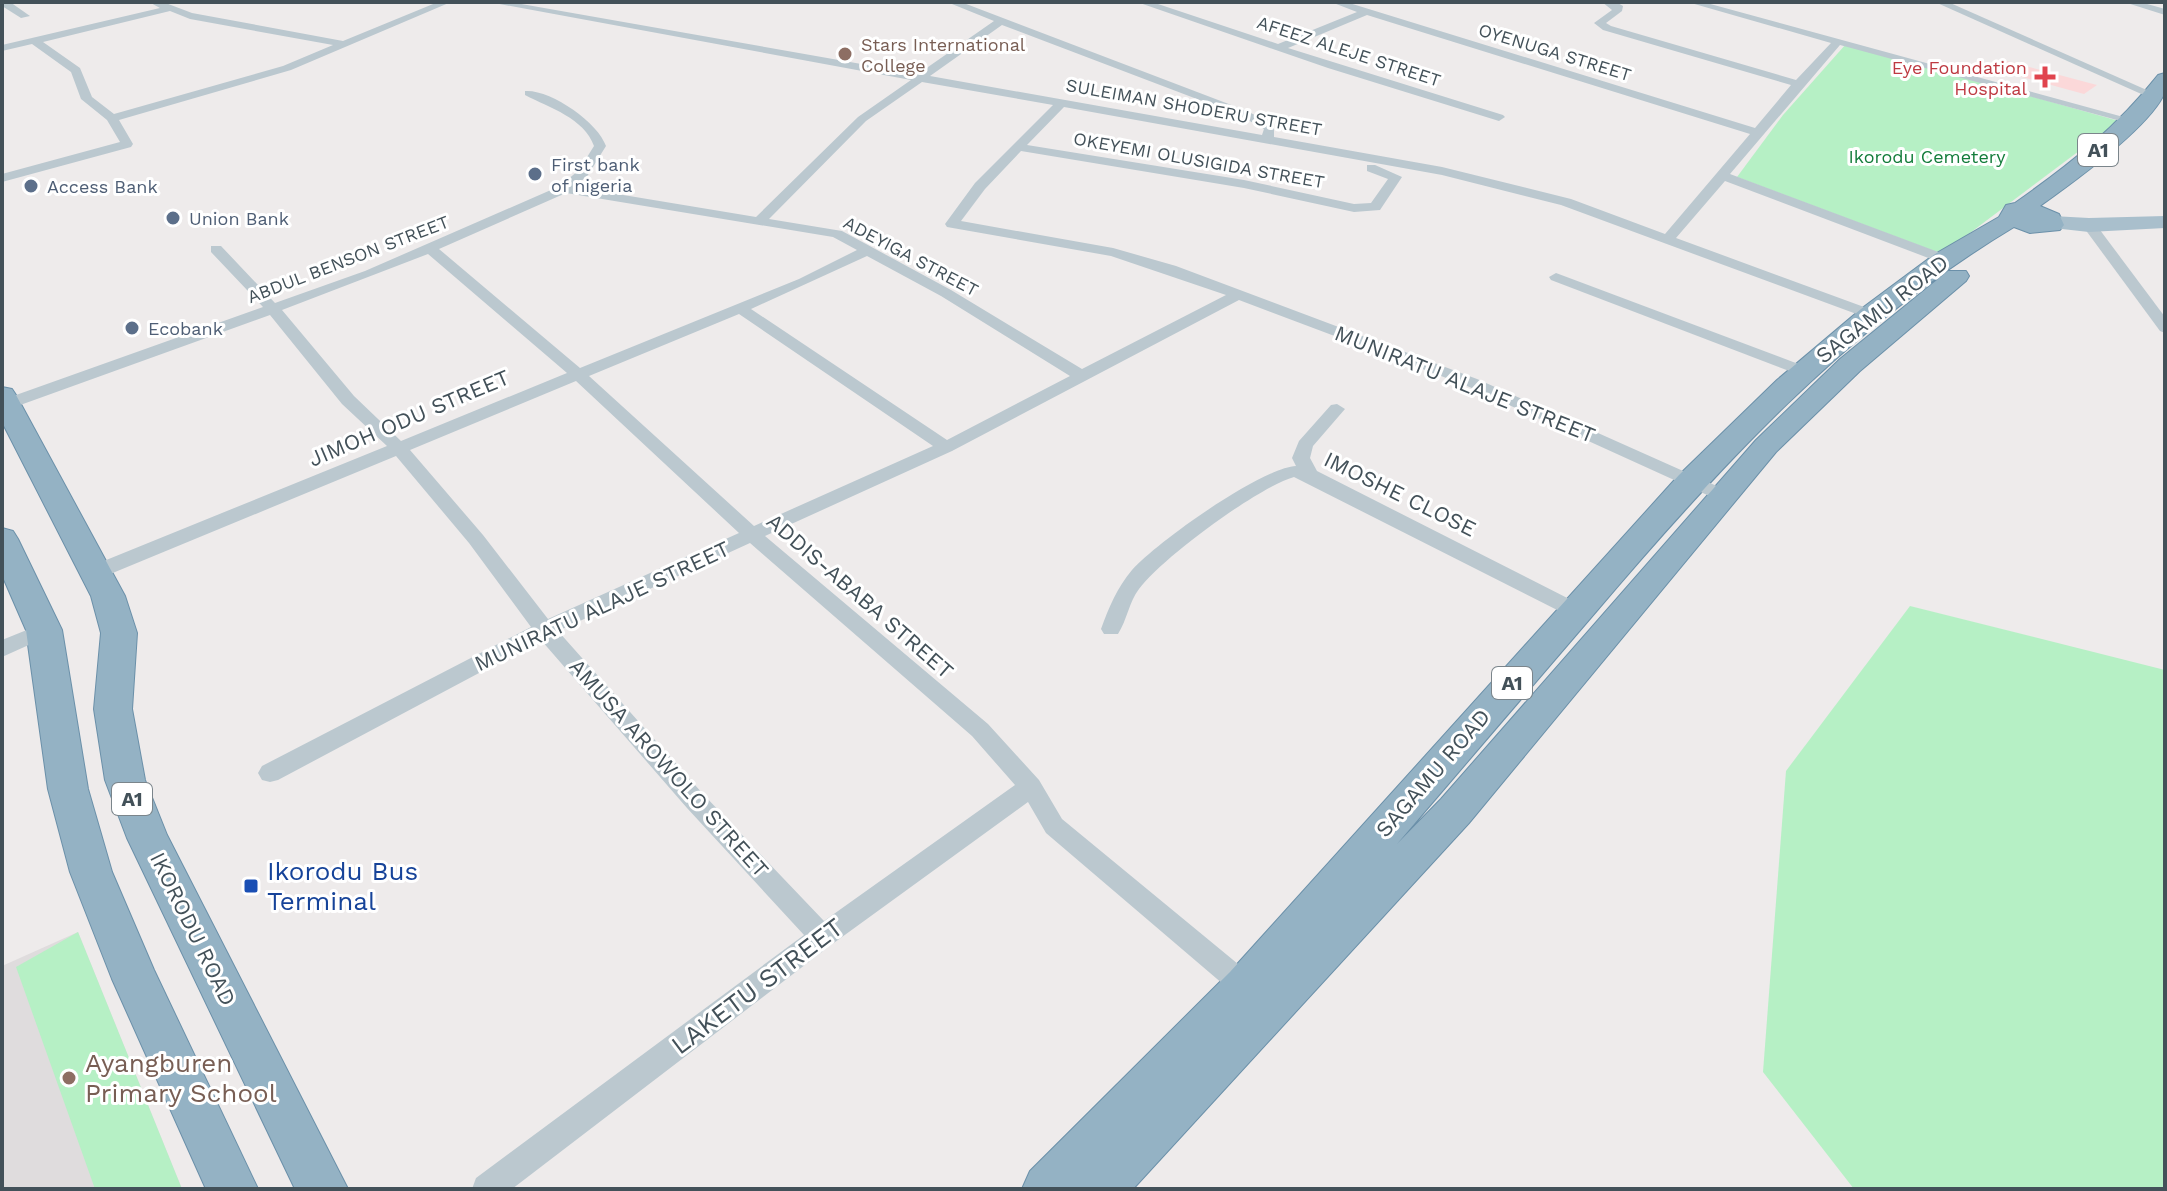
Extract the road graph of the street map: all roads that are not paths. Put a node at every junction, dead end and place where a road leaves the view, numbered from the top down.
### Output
1 (3, 2) edge
2 (154, 2) edge
3 (191, 2) edge
4 (446, 2) edge
5 (494, 2) edge
6 (952, 2) edge
7 (1142, 2) edge
8 (1607, 2) edge
9 (1940, 2) edge
10 (2129, 2) edge
11 (1345, 3) edge
12 (1696, 3) edge
13 (988, 6) dead end
14 (168, 10) junction
15 (975, 10) junction
16 (1365, 12) junction
17 (2165, 12) edge
18 (25, 16) dead end
19 (1001, 21) junction
20 (35, 41) junction
21 (1838, 41) junction
22 (343, 44) junction
23 (2, 48) edge
24 (1279, 48) junction
25 (918, 77) junction
26 (1795, 83) junction
27 (529, 93) dead end
28 (2161, 93) edge
29 (1062, 102) junction
30 (1499, 117) dead end
31 (112, 118) junction
32 (2132, 121) junction
33 (1755, 132) junction
34 (1218, 139) dead end
35 (1266, 141) junction
36 (1018, 147) junction
37 (1720, 175) junction
38 (2, 178) edge
39 (565, 189) junction
40 (2033, 219) junction
41 (759, 221) junction
42 (2165, 222) edge
43 (2089, 225) junction
44 (1669, 238) junction
45 (216, 249) dead end
46 (432, 250) junction
47 (868, 250) junction
48 (1944, 259) junction
49 (1556, 277) dead end
50 (1237, 295) junction
51 (740, 308) junction
52 (274, 310) junction
53 (1870, 314) junction
54 (2165, 328) edge
55 (1803, 371) junction
56 (577, 374) junction
57 (1082, 376) junction
58 (4, 399) edge
59 (1337, 409) dead end
60 (946, 447) junction
61 (399, 448) junction
62 (1310, 475) junction
63 (1706, 488) junction
64 (752, 535) junction
65 (2, 539) edge
66 (96, 572) junction
67 (1576, 611) junction
68 (544, 629) junction
69 (1111, 629) dead end
70 (44, 630) junction
71 (2, 649) edge
72 (1454, 749) junction
73 (270, 773) dead end
74 (1489, 773) junction
75 (1031, 787) junction
76 (822, 937) junction
77 (1246, 987) junction
78 (232, 1189) edge
79 (322, 1189) edge
80 (487, 1189) edge
81 (1048, 1189) edge
82 (1098, 1189) edge

1 - 18 street
2 - 14 street
3 - 14 street
4 - 22 street
5 - 25 street, SULEIMAN SHODERU STREET
6 - 15 street
7 - 24 street, AFEEZ ALEJE STREET
8 - 26 street
9 - 28 street
10 - 17 street
11 - 16 street, OYENUGA STREET
12 - 21 street
13 - 15 street
14 - 20 street
14 - 22 street
15 - 19 street
16 - 24 street
16 - 33 street, OYENUGA STREET
19 - 25 street
19 - 35 street
20 - 23 street
20 - 31 street
21 - 26 street
21 - 32 street
22 - 31 street
24 - 30 street, AFEEZ ALEJE STREET
25 - 29 street, SULEIMAN SHODERU STREET
25 - 41 street
26 - 33 street
27 - 39 street
28 - 32 highway, SAGAMU ROAD / A1
28 - 40 highway, SAGAMU ROAD / A1
29 - 35 street, SULEIMAN SHODERU STREET
29 - 36 street
31 - 38 street
32 - 40 highway, SAGAMU ROAD / A1
33 - 37 street
34 - 35 street
35 - 36 street, OKEYEMI OLUSIGIDA STREET
35 - 44 street, SULEIMAN SHODERU STREET
36 - 50 street, MUNIRATU ALAJE STREET
37 - 44 street
37 - 48 street
39 - 41 street, ADEYIGA STREET
39 - 46 street, ABDUL BENSON STREET
40 - 43 main road
40 - 48 highway, SAGAMU ROAD / A1
40 - 63 highway, SAGAMU ROAD / A1
41 - 47 street, ADEYIGA STREET
42 - 43 main road
43 - 54 street
44 - 53 street, SULEIMAN SHODERU STREET
45 - 52 street, AMUSA AROWOLO STREET
46 - 52 street, ABDUL BENSON STREET
46 - 56 street, ADDIS-ABABA STREET
47 - 51 street, JIMOH ODU STREET
47 - 57 street, ADEYIGA STREET
48 - 53 highway, SAGAMU ROAD / A1
49 - 55 street
50 - 57 street, MUNIRATU ALAJE STREET
50 - 63 street, MUNIRATU ALAJE STREET
51 - 56 street, JIMOH ODU STREET
51 - 60 street
52 - 58 street, ABDUL BENSON STREET
52 - 61 street, AMUSA AROWOLO STREET
53 - 55 highway, SAGAMU ROAD / A1
55 - 63 highway, SAGAMU ROAD / A1
56 - 61 street, JIMOH ODU STREET
56 - 64 street, ADDIS-ABABA STREET
57 - 60 street, MUNIRATU ALAJE STREET
58 - 66 highway, IKORODU ROAD / A1
59 - 62 street
60 - 64 street, MUNIRATU ALAJE STREET
61 - 66 street, JIMOH ODU STREET
61 - 68 street, AMUSA AROWOLO STREET
62 - 67 street, IMOSHE CLOSE
62 - 69 street, IMOSHE CLOSE
63 - 67 highway, SAGAMU ROAD / A1
63 - 74 highway, SAGAMU ROAD / A1
64 - 68 street, MUNIRATU ALAJE STREET
64 - 75 street, ADDIS-ABABA STREET
65 - 70 highway
66 - 79 highway, IKORODU ROAD / A1
67 - 72 highway, SAGAMU ROAD / A1
68 - 73 street, MUNIRATU ALAJE STREET
68 - 76 street, AMUSA AROWOLO STREET
70 - 71 street
70 - 78 highway
72 - 74 highway
72 - 77 highway, SAGAMU ROAD / A1
74 - 82 highway, SAGAMU ROAD / A1
75 - 76 street, LAKETU STREET
75 - 77 street, ADDIS-ABABA STREET
76 - 80 street, LAKETU STREET
77 - 81 highway, SAGAMU ROAD / A1

